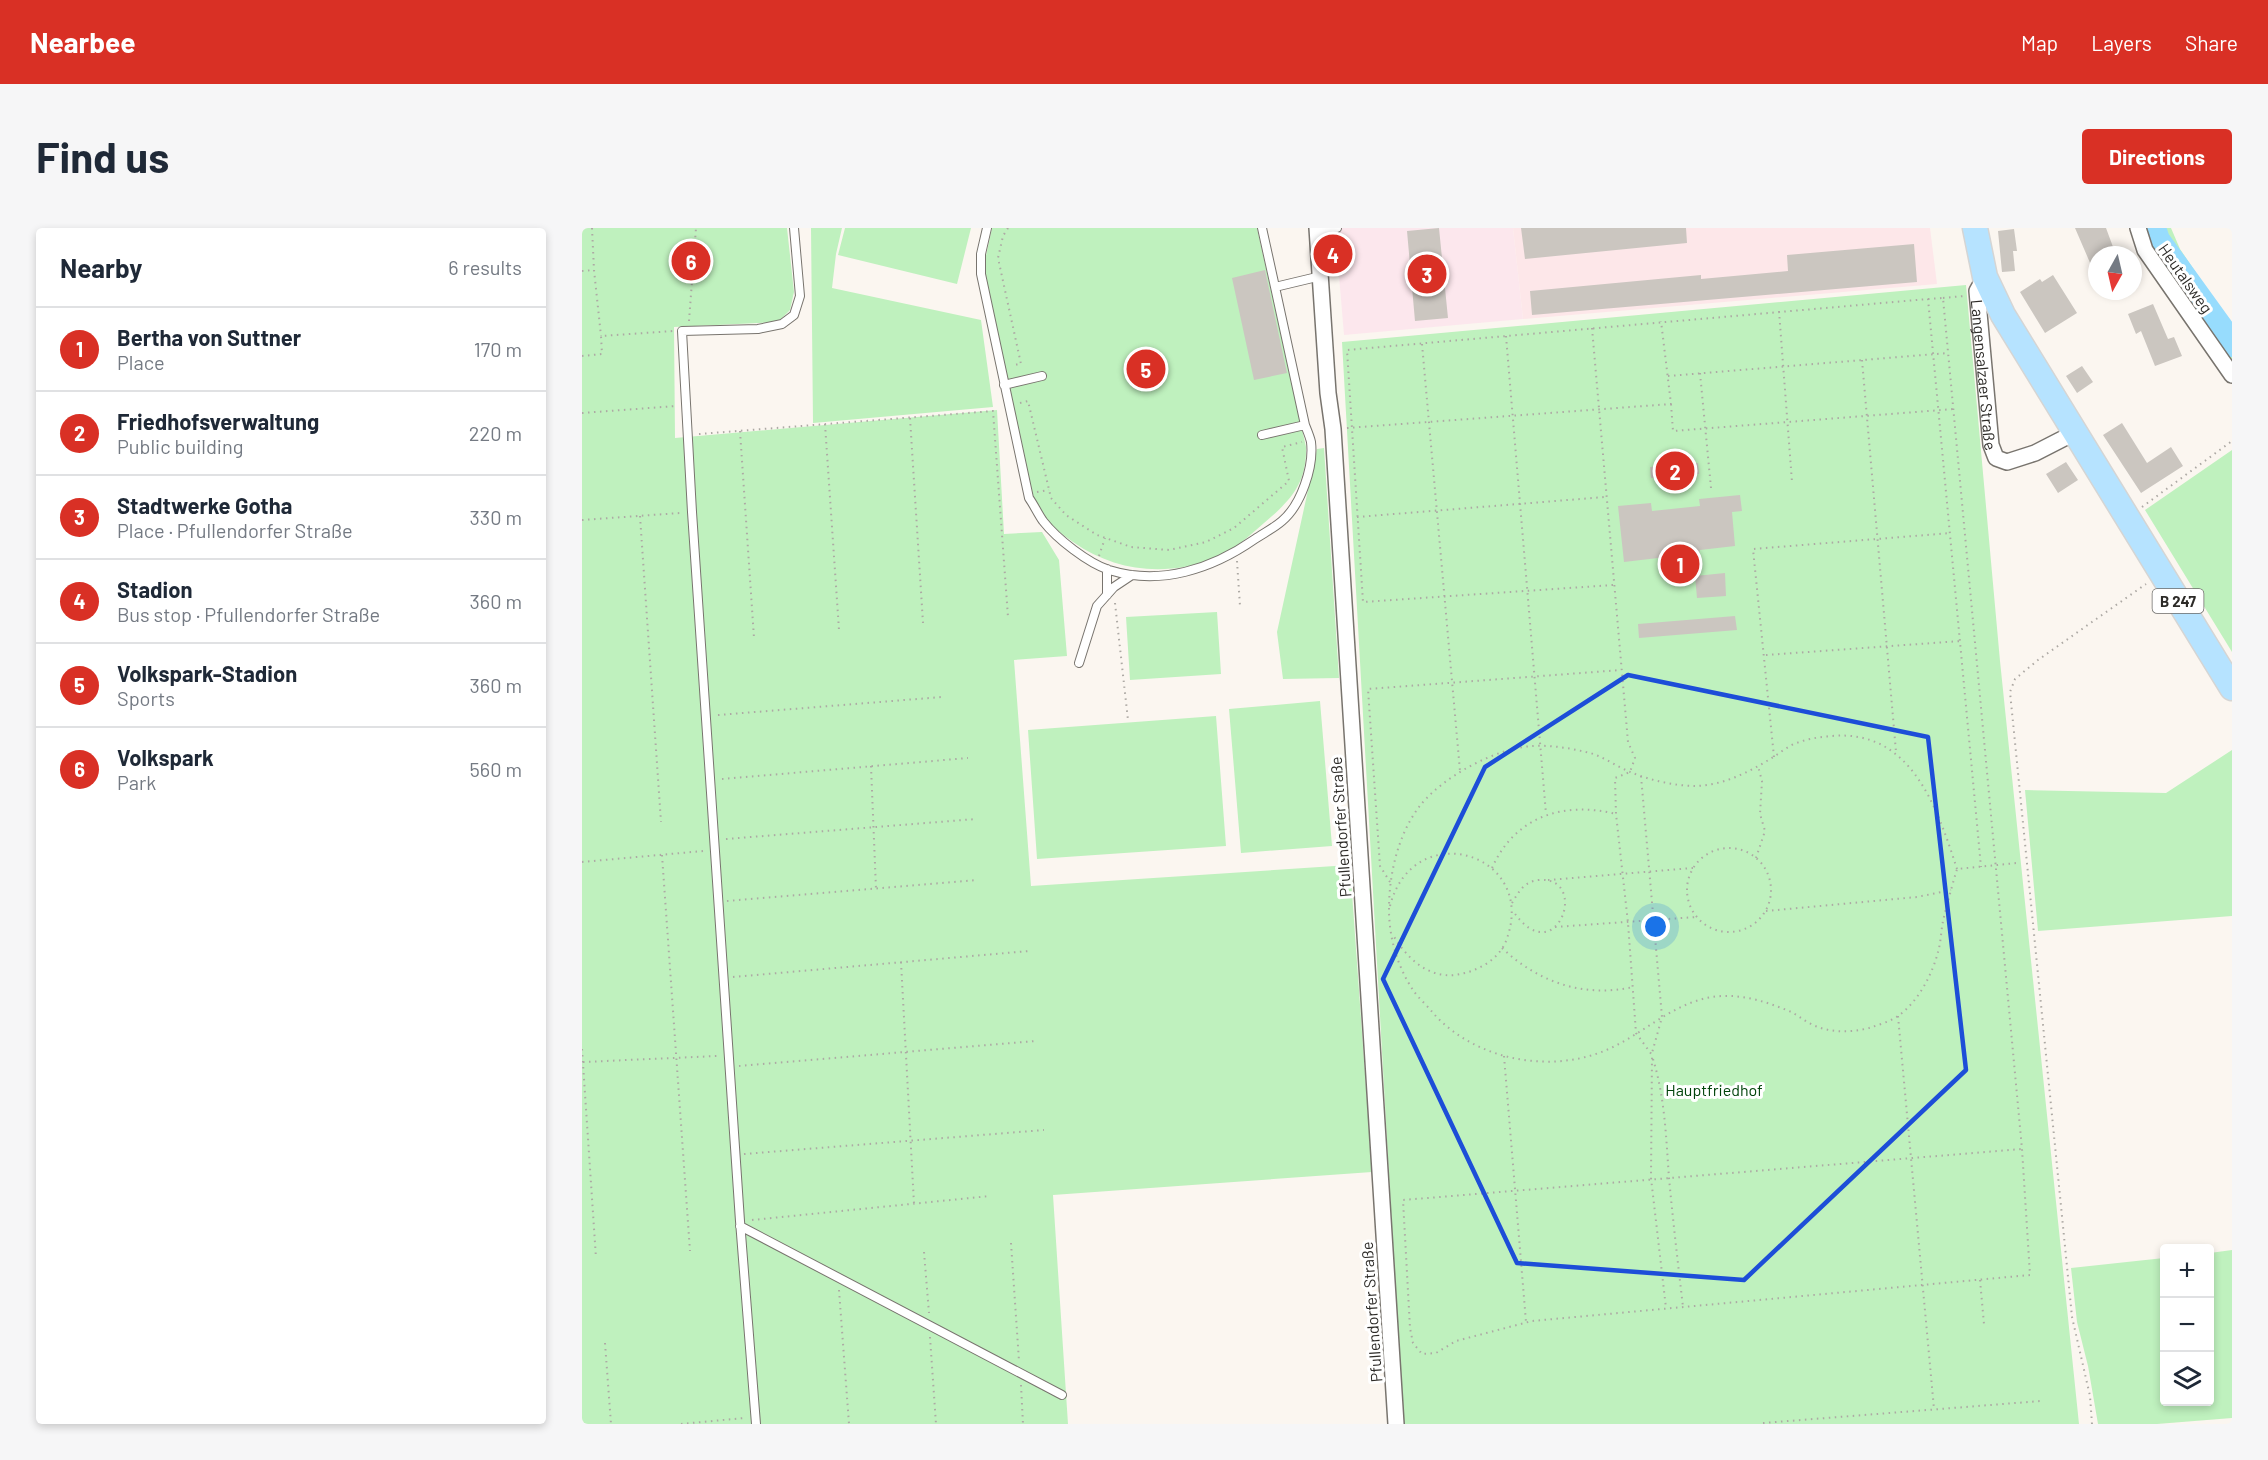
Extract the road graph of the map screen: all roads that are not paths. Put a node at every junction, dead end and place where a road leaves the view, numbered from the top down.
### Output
1 (794, 228) edge
2 (987, 228) edge
3 (1262, 228) edge
4 (1336, 228) edge
5 (1975, 228) edge
6 (2138, 228) edge
7 (1318, 229) edge
8 (1321, 276) junction
9 (1981, 286) junction
10 (1275, 287) junction
11 (2232, 375) edge
12 (1041, 376) dead end
13 (1004, 385) junction
14 (1305, 425) junction
15 (2076, 432) junction
16 (1262, 435) dead end
17 (1107, 569) junction
18 (1132, 575) junction
19 (1107, 595) junction
20 (1079, 663) dead end
21 (2232, 688) edge
22 (740, 1224) junction
23 (1062, 1395) dead end
24 (756, 1421) edge
25 (1396, 1424) edge

1 - 22 lane
2 - 13 lane
3 - 10 lane
4 - 7 lane
5 - 9 main road, Langensalzaer Straße / B 247
6 - 11 street, Heutalsweg
7 - 8 street, Pfullendorfer Straße
8 - 10 lane
8 - 25 street, Pfullendorfer Straße
9 - 15 main road, Langensalzaer Straße / B 247
9 - 15 street, Langensalzaer Straße
10 - 14 lane
12 - 13 lane
13 - 17 lane
14 - 16 lane
14 - 18 lane
15 - 21 main road, Langensalzaer Straße / B 247
17 - 18 lane
17 - 19 lane
18 - 19 lane
19 - 20 lane
22 - 23 lane
22 - 24 lane

